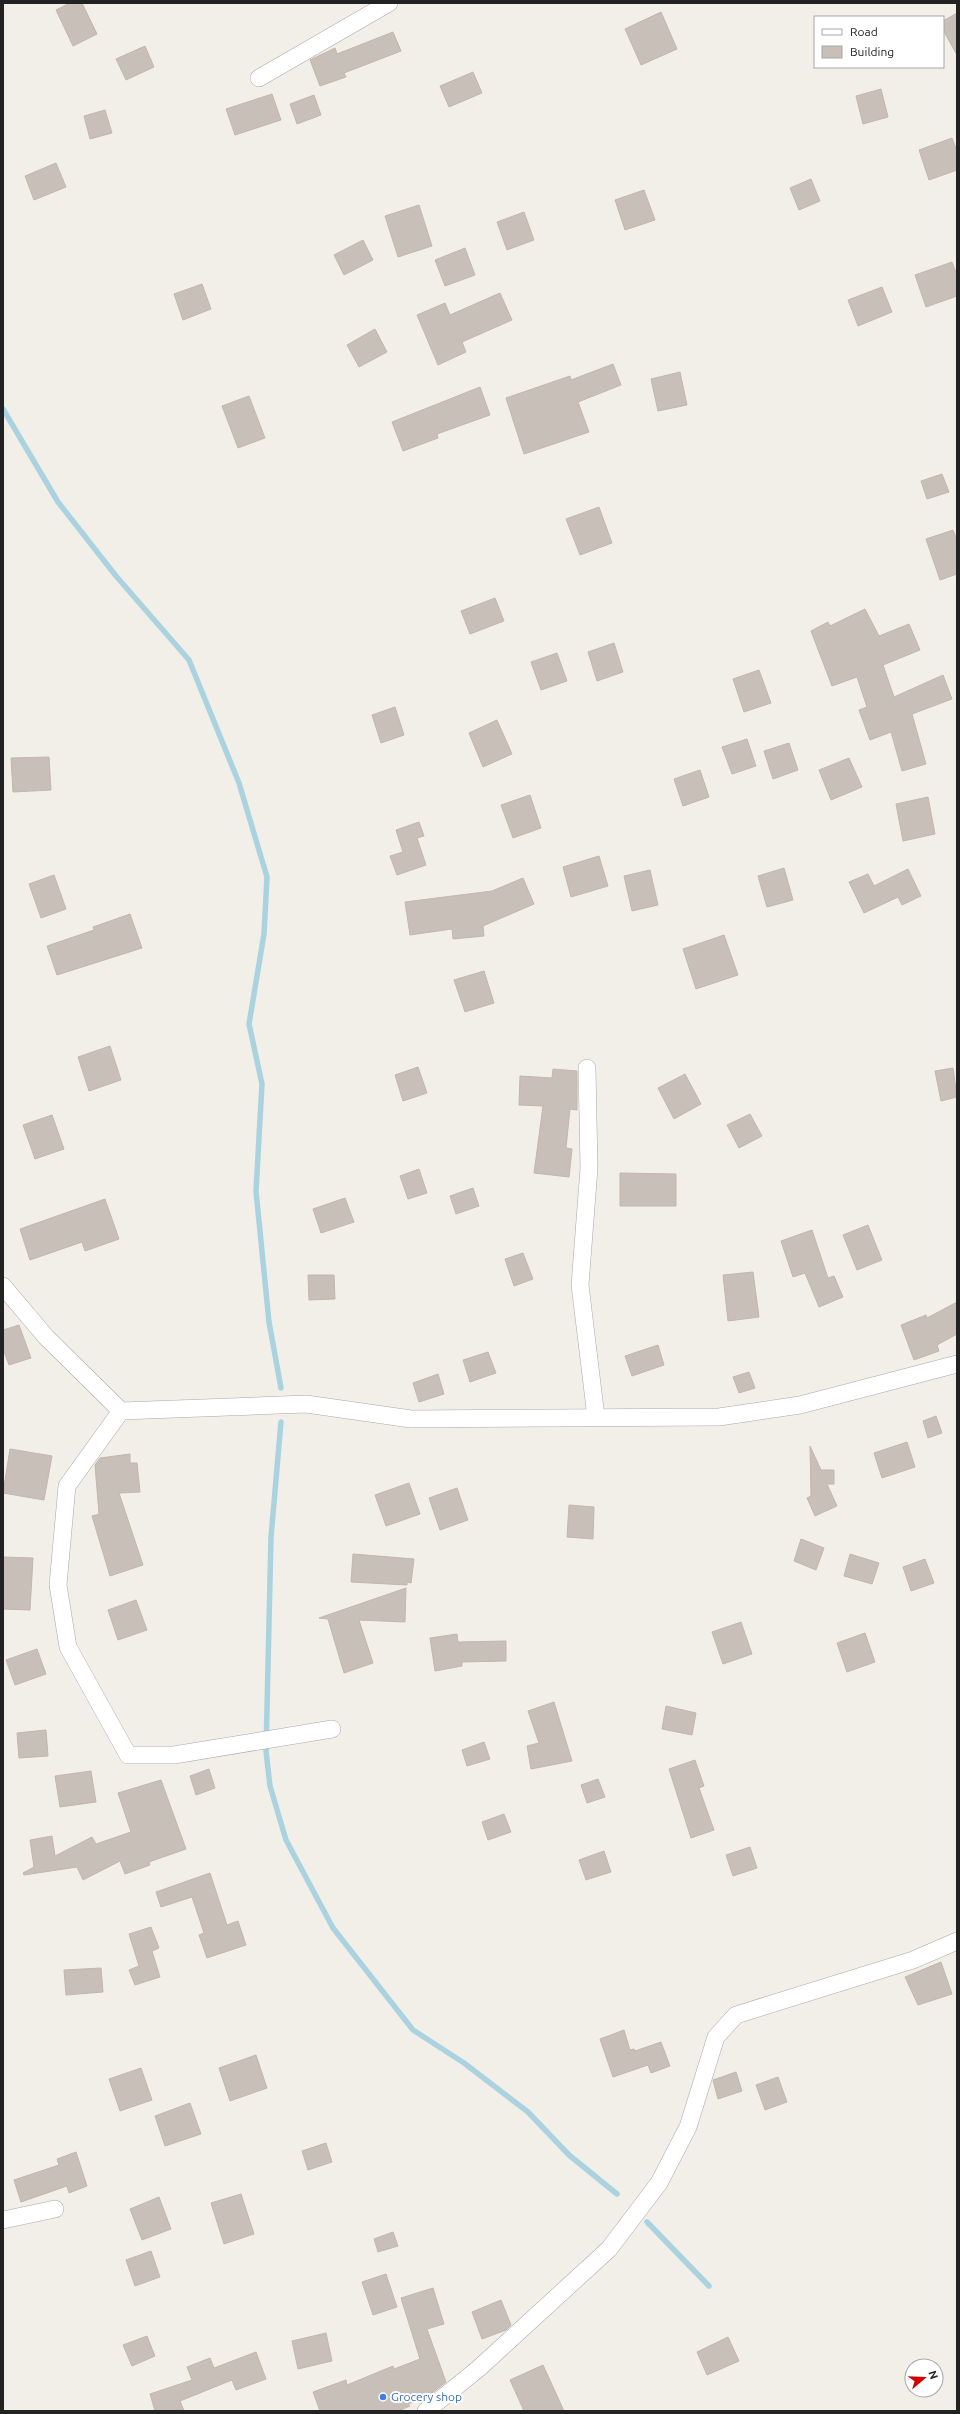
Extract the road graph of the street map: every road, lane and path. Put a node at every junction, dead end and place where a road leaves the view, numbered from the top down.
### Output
1 (389, 3) edge
2 (259, 78) dead end
3 (587, 1068) dead end
4 (3, 1286) edge
5 (957, 1364) edge
6 (121, 1412) junction
7 (596, 1417) junction
8 (332, 1729) dead end
9 (957, 1941) edge
10 (55, 2209) dead end
11 (3, 2220) edge
12 (426, 2411) edge

1 - 2 street
3 - 7 street
4 - 6 street
5 - 7 street
6 - 7 street
6 - 8 street
9 - 12 street
10 - 11 street

